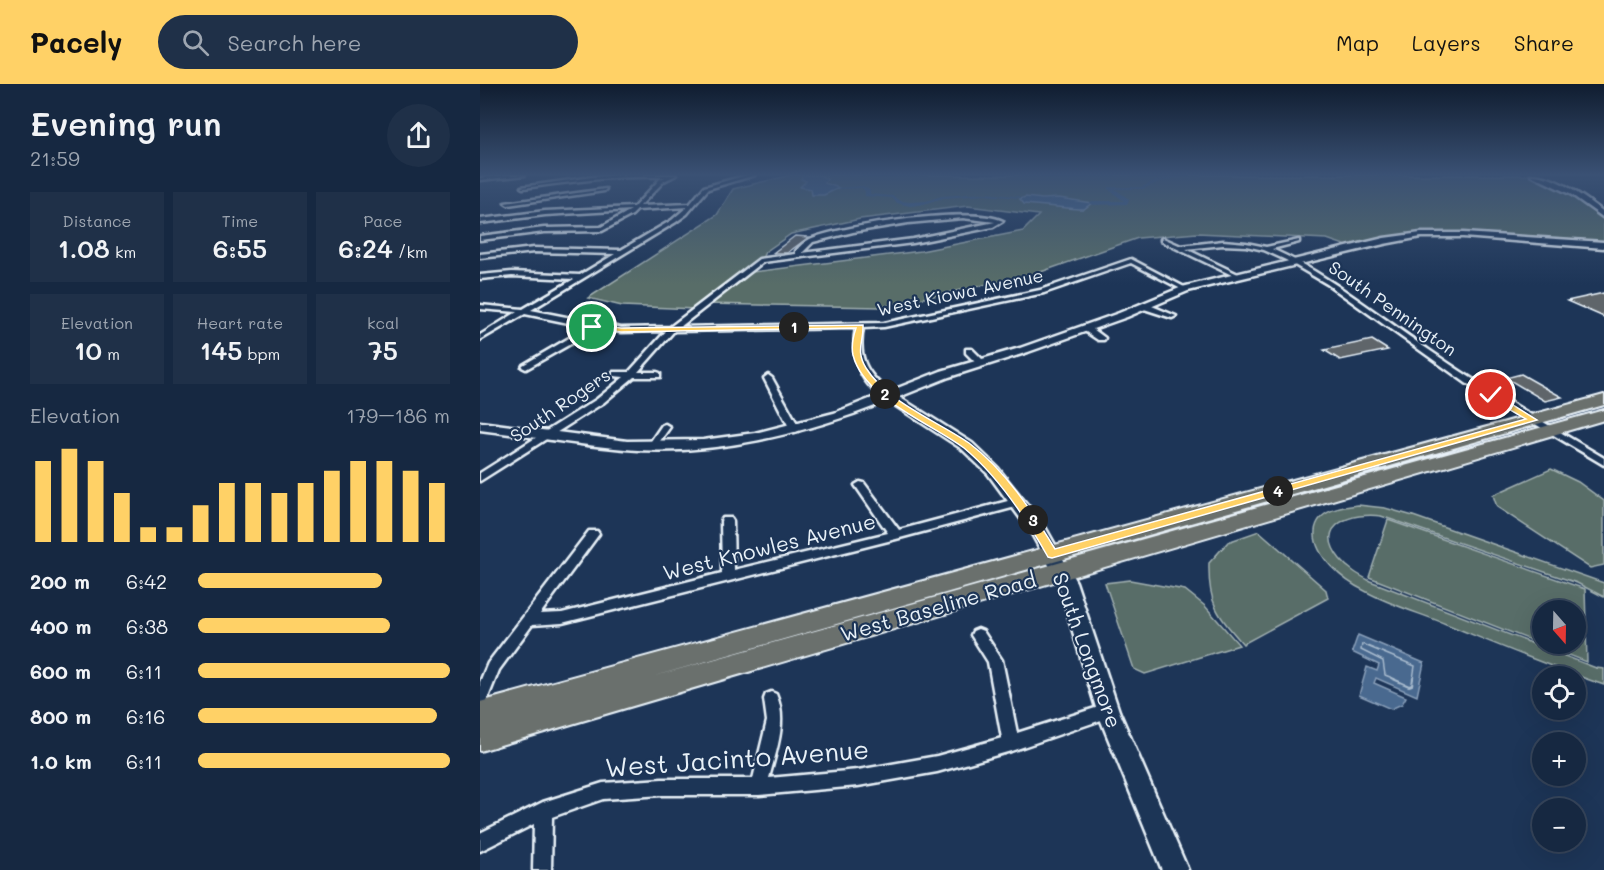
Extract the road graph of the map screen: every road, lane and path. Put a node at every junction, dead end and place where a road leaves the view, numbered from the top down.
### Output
1 (574, 212) edge
2 (631, 212) edge
3 (684, 212) edge
4 (936, 219) junction
5 (480, 221) edge
6 (838, 234) junction
7 (950, 234) junction
8 (480, 238) edge
9 (1162, 240) dead end
10 (1297, 241) dead end
11 (1604, 244) edge
12 (1180, 248) junction
13 (845, 249) junction
14 (1266, 249) junction
15 (621, 252) junction
16 (799, 255) junction
17 (480, 256) edge
18 (1292, 262) junction
19 (1236, 275) junction
20 (480, 277) edge
21 (581, 277) junction
22 (1185, 289) junction
23 (1144, 306) junction
24 (480, 307) edge
25 (525, 310) junction
26 (1172, 316) dead end
27 (860, 326) junction
28 (594, 327) junction
29 (1086, 328) junction
30 (672, 329) junction
31 (480, 338) edge
32 (1101, 338) dead end
33 (969, 351) dead end
34 (981, 363) junction
35 (526, 367) dead end
36 (616, 374) dead end
37 (630, 375) junction
38 (657, 375) dead end
39 (768, 378) dead end
40 (890, 397) junction
41 (1604, 400) edge
42 (1604, 414) edge
43 (1542, 425) junction
44 (480, 426) edge
45 (665, 427) dead end
46 (795, 429) junction
47 (548, 434) junction
48 (652, 446) junction
49 (1604, 462) edge
50 (480, 478) edge
51 (860, 485) dead end
52 (1019, 502) junction
53 (727, 521) dead end
54 (593, 534) dead end
55 (896, 535) junction
56 (1056, 562) junction
57 (728, 576) junction
58 (527, 620) junction
59 (978, 635) dead end
60 (771, 699) dead end
61 (480, 700) edge
62 (1108, 711) junction
63 (480, 714) edge
64 (480, 738) edge
65 (1011, 743) junction
66 (759, 787) junction
67 (543, 811) junction
68 (480, 842) edge
69 (542, 870) edge
70 (1175, 870) edge

1 - 5 street
2 - 8 street
3 - 15 street
4 - 6 street, South Rogers
4 - 7 street
4 - 7 street, South Rogers
6 - 13 street
6 - 16 street, South Rogers
7 - 13 street, South Rogers
9 - 12 street
10 - 14 street
11 - 18 street
12 - 14 street, South Pennington
12 - 19 street
13 - 16 street, South Rogers
14 - 18 street, South Pennington
15 - 17 street
15 - 21 street
16 - 30 street, South Rogers
18 - 19 street
18 - 43 street, South Pennington
19 - 22 street
20 - 21 street
21 - 25 street
22 - 23 street
22 - 27 street, West Kiowa Avenue
23 - 26 street
23 - 29 street
24 - 25 street, West Kiowa Avenue
25 - 28 street, West Kiowa Avenue
25 - 31 street
27 - 30 street, West Kiowa Avenue
27 - 40 street, South Longmore
28 - 30 street, West Kiowa Avenue
28 - 35 street
29 - 32 street
29 - 34 street
30 - 37 street, South Rogers
33 - 34 street
34 - 40 street
36 - 37 street
37 - 38 street
37 - 47 street, South Rogers
39 - 46 street
40 - 46 street
40 - 52 street, South Longmore
41 - 43 main road, West Baseline Road
42 - 43 main road, West Baseline Road
43 - 49 street, South Pennington
43 - 56 main road, West Baseline Road
44 - 47 street
45 - 48 street
46 - 48 street
47 - 48 street
47 - 50 street, South Rogers
51 - 55 street
52 - 55 street, West Knowles Avenue
52 - 56 street, South Longmore
53 - 57 street
54 - 58 street
55 - 57 street, West Knowles Avenue
56 - 62 street, South Longmore
56 - 63 main road, West Baseline Road
56 - 64 main road, West Baseline Road
57 - 58 street, West Knowles Avenue
58 - 61 street
59 - 65 street
60 - 66 street
62 - 65 street, West Jacinto Avenue
62 - 70 street, South Longmore
65 - 66 street, West Jacinto Avenue
66 - 67 street, West Jacinto Avenue
67 - 68 street, West Jacinto Avenue
67 - 69 street

